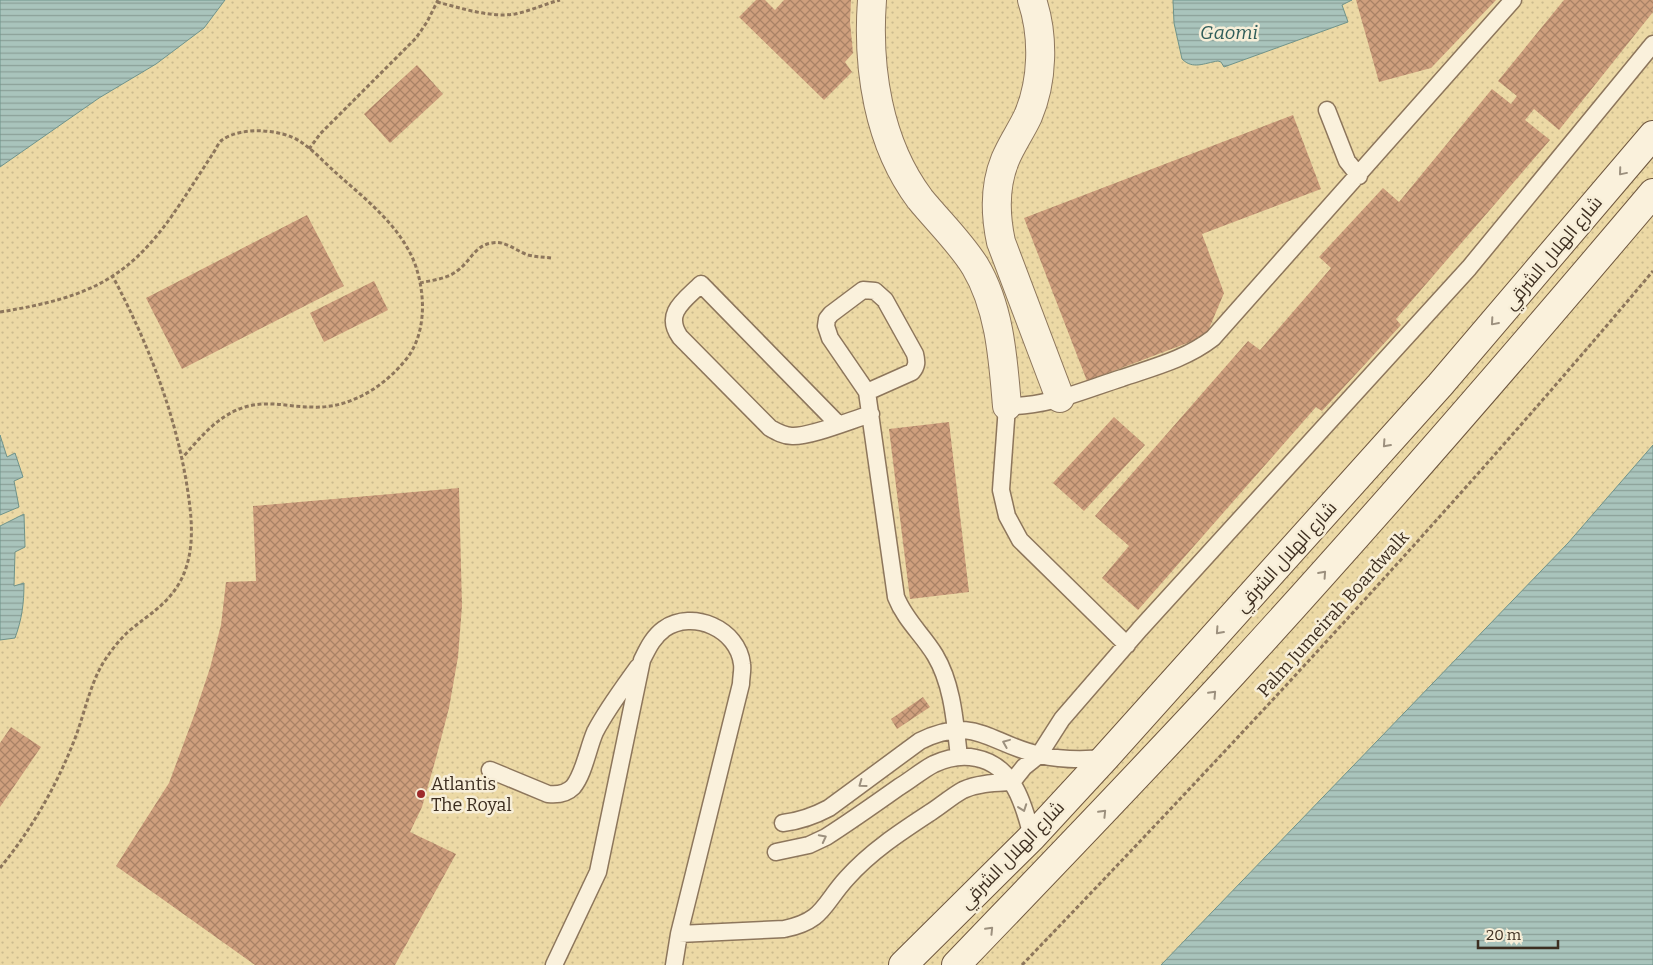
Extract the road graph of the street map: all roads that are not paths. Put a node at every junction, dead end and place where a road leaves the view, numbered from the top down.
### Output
1 (872, 0) edge
2 (1032, 0) edge
3 (1513, 0) edge
4 (1653, 44) edge
5 (1327, 110) dead end
6 (1653, 135) edge
7 (1359, 176) junction
8 (1653, 193) edge
9 (1022, 299) junction
10 (993, 311) junction
11 (866, 392) junction
12 (1060, 398) junction
13 (1007, 406) junction
14 (871, 414) junction
15 (838, 424) junction
16 (1127, 645) junction
17 (642, 660) junction
18 (956, 729) junction
19 (1039, 755) junction
20 (959, 757) junction
21 (1105, 758) junction
22 (490, 770) dead end
23 (1012, 782) junction
24 (783, 823) dead end
25 (1032, 837) junction
26 (776, 852) dead end
27 (679, 934) junction
28 (554, 965) edge
29 (674, 965) edge
30 (903, 965) edge
31 (956, 965) edge

1 - 10 main road
2 - 9 main road
3 - 7 lane
4 - 16 lane
5 - 7 lane
6 -> 21 main road, شارع الهلال الشرقي
7 - 12 lane
31 -> 8 main road, شارع الهلال الشرقي
9 - 10 main road
9 - 12 main road
10 - 13 main road
11 - 11 lane
11 - 14 lane
12 - 13 lane
13 - 16 lane
14 - 15 lane
14 - 18 lane
15 - 15 lane
16 - 19 lane
17 - 22 lane
17 - 27 lane
17 - 28 lane
19 -> 18 lane
18 - 20 lane
18 -> 24 lane
19 - 21 lane
19 - 23 lane
20 - 23 lane
26 -> 20 lane
21 - 25 main road, شارع الهلال الشرقي
23 -> 25 lane
23 - 27 lane
25 - 30 main road, شارع الهلال الشرقي
27 - 29 lane

